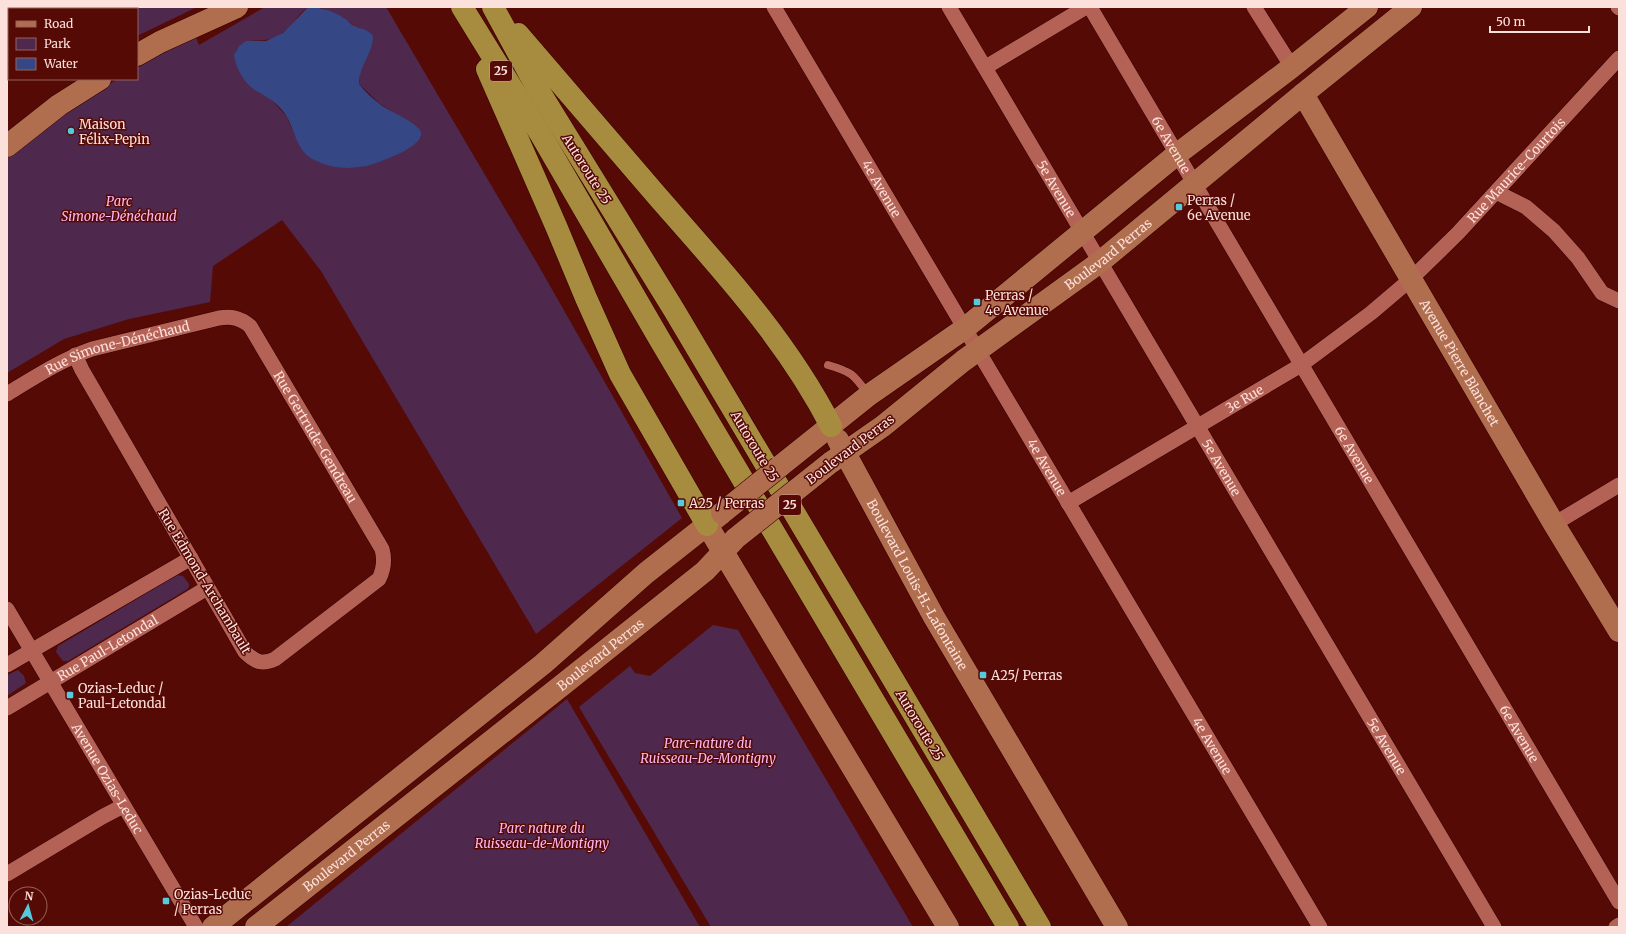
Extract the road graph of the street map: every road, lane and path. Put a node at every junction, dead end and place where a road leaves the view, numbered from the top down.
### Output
1 (237, 7) edge
2 (461, 7) edge
3 (494, 7) edge
4 (774, 7) edge
5 (949, 7) edge
6 (1086, 7) edge
7 (1090, 7) edge
8 (1254, 7) edge
9 (1368, 7) edge
10 (1411, 7) edge
11 (138, 54) edge
12 (1619, 58) edge
13 (986, 67) junction
14 (1292, 67) junction
15 (98, 80) edge
16 (1303, 94) junction
17 (7, 146) edge
18 (1176, 154) junction
19 (1195, 185) junction
20 (1496, 192) junction
21 (1082, 232) junction
22 (1100, 262) junction
23 (1410, 279) junction
24 (1619, 301) edge
25 (234, 317) joint
26 (964, 328) junction
27 (978, 351) junction
28 (75, 355) junction
29 (1301, 364) junction
30 (828, 365) dead end
31 (7, 394) edge
32 (869, 395) junction
33 (1198, 426) junction
34 (824, 431) junction
35 (837, 458) junction
36 (1619, 485) edge
37 (1068, 502) junction
38 (715, 519) junction
39 (1554, 524) junction
40 (730, 546) junction
41 (191, 558) junction
42 (383, 566) joint
43 (207, 588) junction
44 (7, 609) edge
45 (1619, 631) edge
46 (32, 651) junction
47 (7, 666) edge
48 (51, 682) junction
49 (7, 708) edge
50 (123, 806) junction
51 (7, 874) edge
52 (1619, 902) edge
53 (1619, 925) edge
54 (196, 927) edge
55 (213, 927) edge
56 (256, 927) edge
57 (948, 927) edge
58 (1008, 927) edge
59 (1040, 927) edge
60 (1117, 927) edge
61 (1320, 927) edge
62 (1494, 927) edge
63 (1616, 927) edge

1 - 11 main road
2 - 38 highway
2 - 58 highway, Autoroute 25 / 25
3 - 34 highway
3 - 59 highway, Autoroute 25 / 25
4 - 26 street, 4e Avenue
5 - 13 street, 5e Avenue
6 - 13 street
7 - 18 street, 6e Avenue
8 - 14 street
9 - 14 main road, Boulevard Perras
10 - 16 main road, Boulevard Perras
12 - 20 street, Rue Maurice-Courtois
13 - 21 street, 5e Avenue
14 - 18 main road, Boulevard Perras
15 - 17 main road
16 - 19 main road, Boulevard Perras
16 - 23 main road, Avenue Pierre Blanchet
18 - 19 street, 6e Avenue
18 - 21 main road, Boulevard Perras
19 - 22 main road, Boulevard Perras
19 - 29 street, 6e Avenue
20 - 23 street, Rue Maurice-Courtois
20 - 24 street
21 - 22 street, 5e Avenue
21 - 26 main road, Boulevard Perras
22 - 27 main road, Boulevard Perras
22 - 33 street, 5e Avenue
23 - 29 street, 3e Rue
23 - 39 main road, Avenue Pierre Blanchet
25 - 28 street, Rue Simone-Dénéchaud
25 - 42 street, Rue Gertrude-Gendreau
26 - 27 street, 4e Avenue
26 - 32 main road, Boulevard Perras
27 - 35 main road, Boulevard Perras
27 - 37 street, 4e Avenue
28 - 31 street, Rue Simone-Dénéchaud
28 - 41 street, Rue Edmond-Archambault
29 - 33 street, 3e Rue
29 - 52 street, 6e Avenue
30 - 32 lane
32 - 34 main road, Boulevard Perras
33 - 37 street, 3e Rue
33 - 62 street, 5e Avenue
34 - 35 main road, Boulevard Louis-H.-Lafontaine
34 - 38 main road, Boulevard Perras, bridge
35 - 40 main road, Boulevard Perras, bridge
35 - 60 main road, Boulevard Louis-H.-Lafontaine
36 - 39 street
37 - 61 street, 4e Avenue
38 - 40 main road
38 - 55 main road, Boulevard Perras
39 - 45 main road, Avenue Pierre Blanchet
40 - 56 main road, Boulevard Perras
40 - 57 main road
41 - 43 street, Rue Edmond-Archambault
41 - 46 street
42 - 43 street, Rue Edmond-Archambault
43 - 48 street, Rue Paul-Letondal
44 - 46 street, Avenue Ozias-Leduc
46 - 47 street
46 - 48 street, Avenue Ozias-Leduc
48 - 49 street, Rue Paul-Letondal
48 - 50 street, Avenue Ozias-Leduc
50 - 51 street
50 - 54 street, Avenue Ozias-Leduc
53 - 63 street

